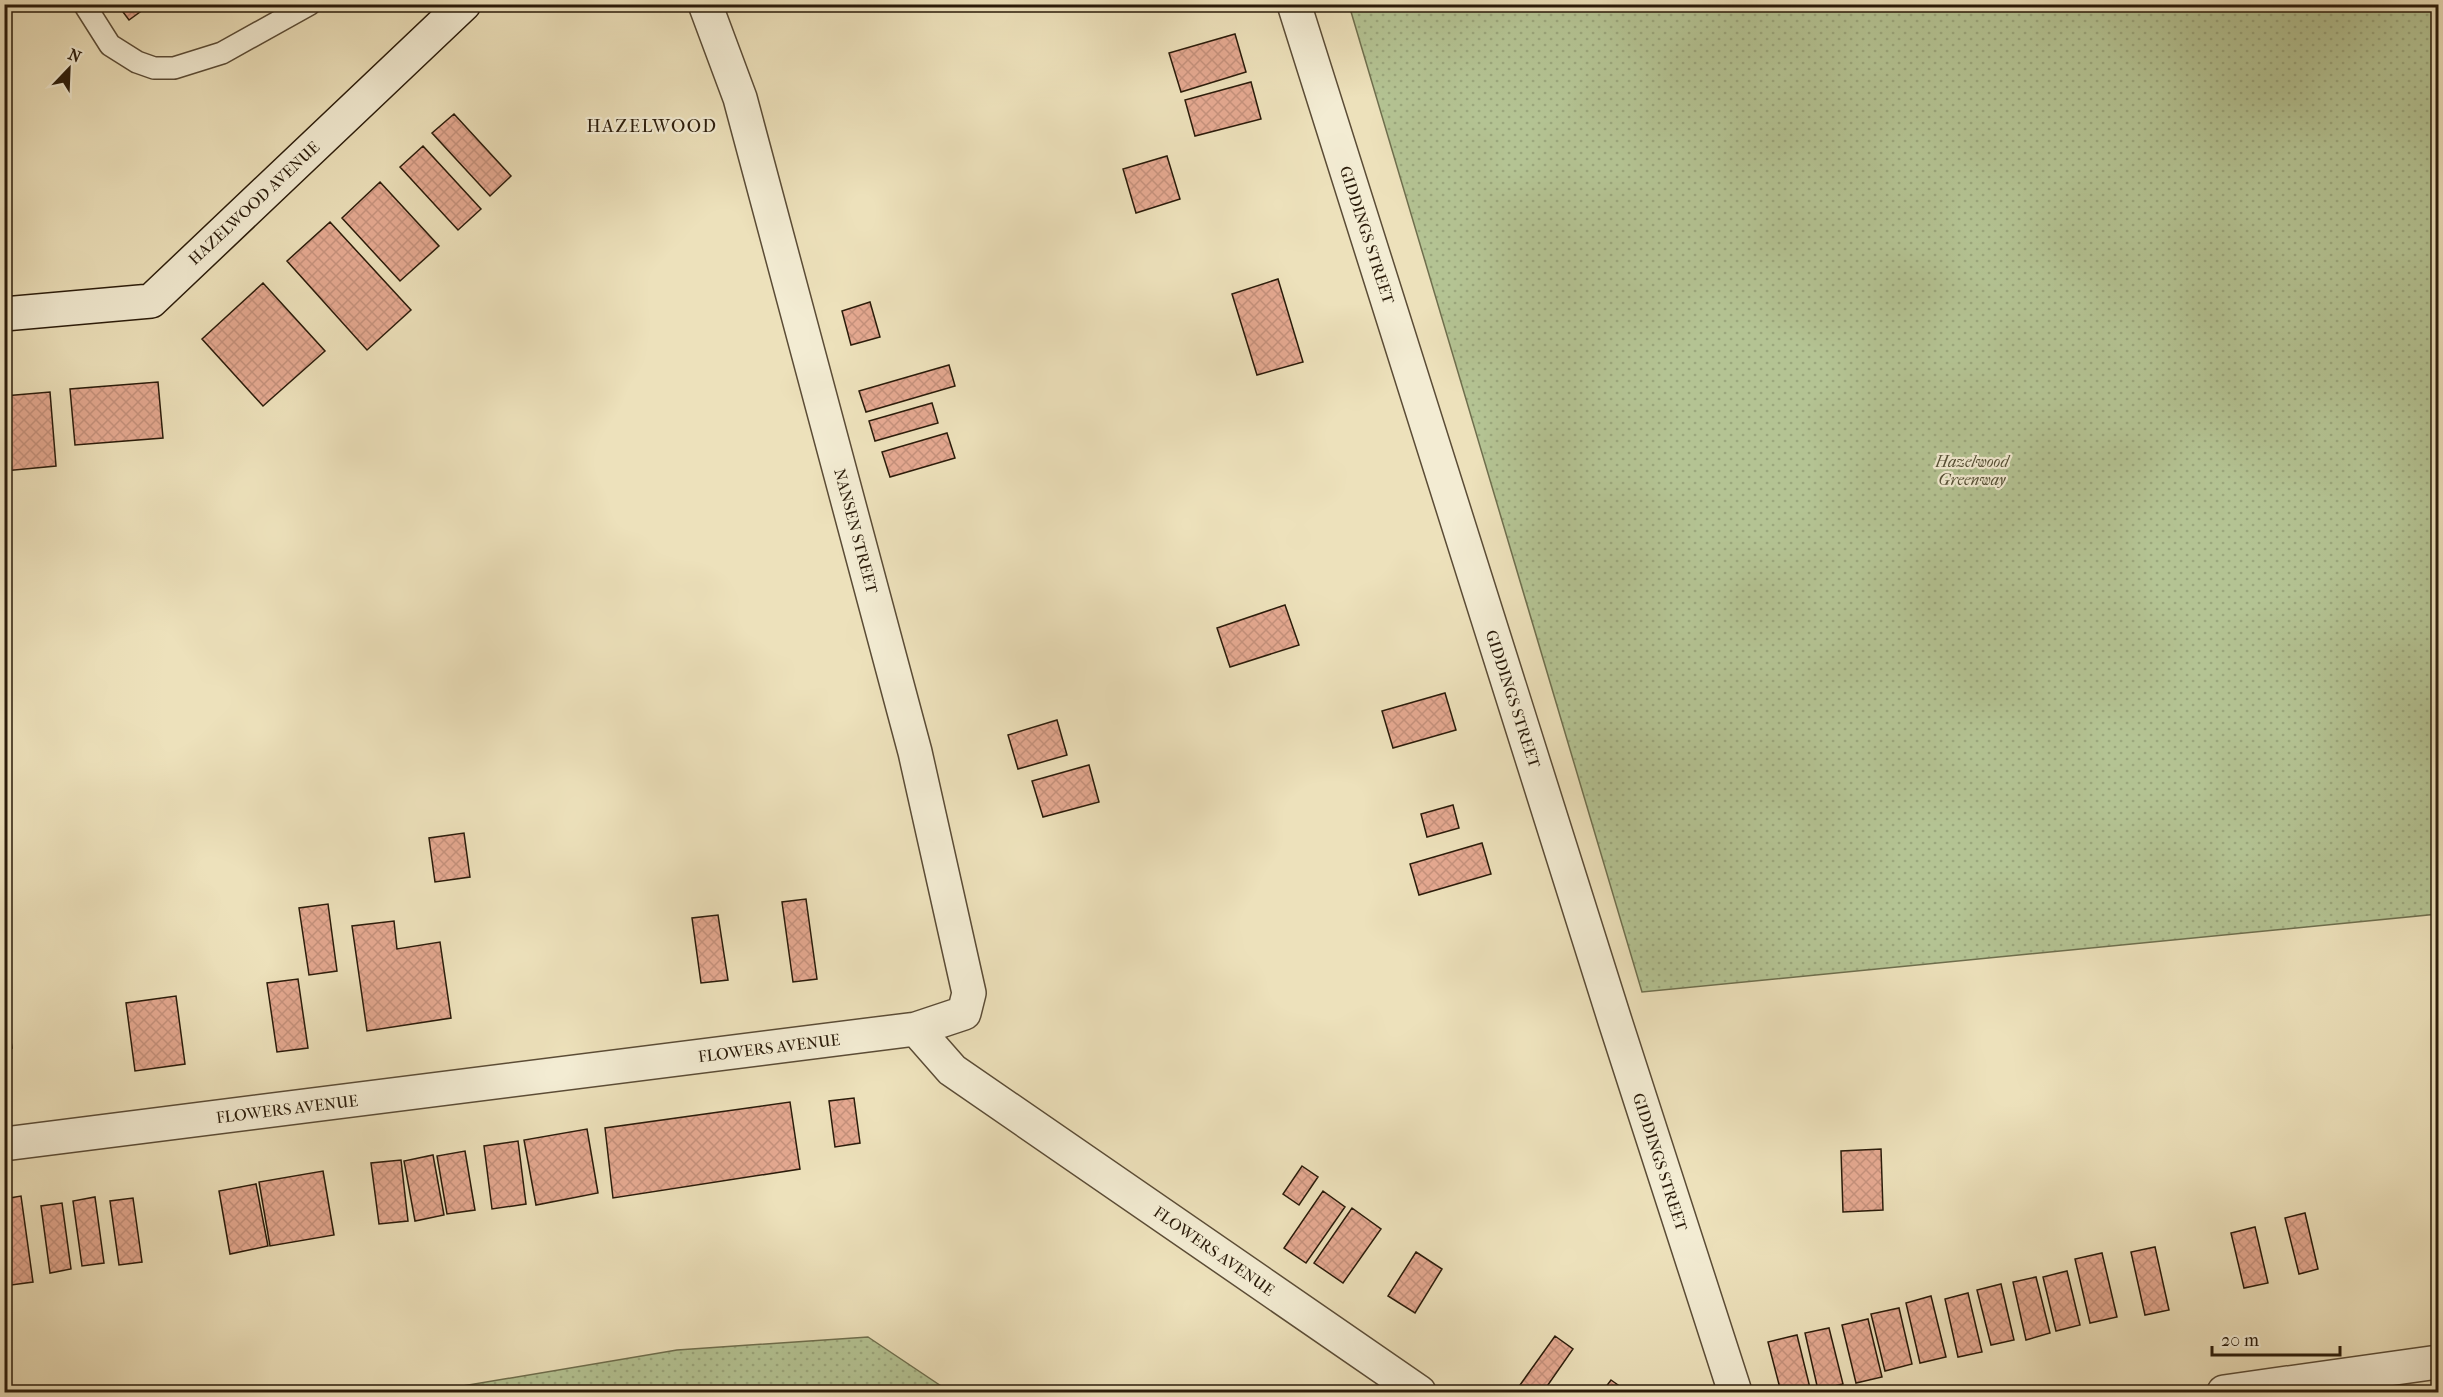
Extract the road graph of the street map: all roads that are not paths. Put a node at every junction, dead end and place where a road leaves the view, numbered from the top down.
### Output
1 (84, 4) edge
2 (310, 4) edge
3 (464, 4) edge
4 (705, 4) edge
5 (1294, 4) edge
6 (4, 314) edge
7 (916, 1029) junction
8 (4, 1144) edge
9 (2439, 1362) edge
10 (1419, 1392) edge
11 (1735, 1392) edge
12 (2224, 1392) edge

1 - 2 lane
3 - 6 street, HAZELWOOD AVENUE
4 - 7 street, NANSEN STREET
5 - 11 street, GIDDINGS STREET
7 - 8 street, FLOWERS AVENUE
7 - 10 street, FLOWERS AVENUE
9 - 12 street

